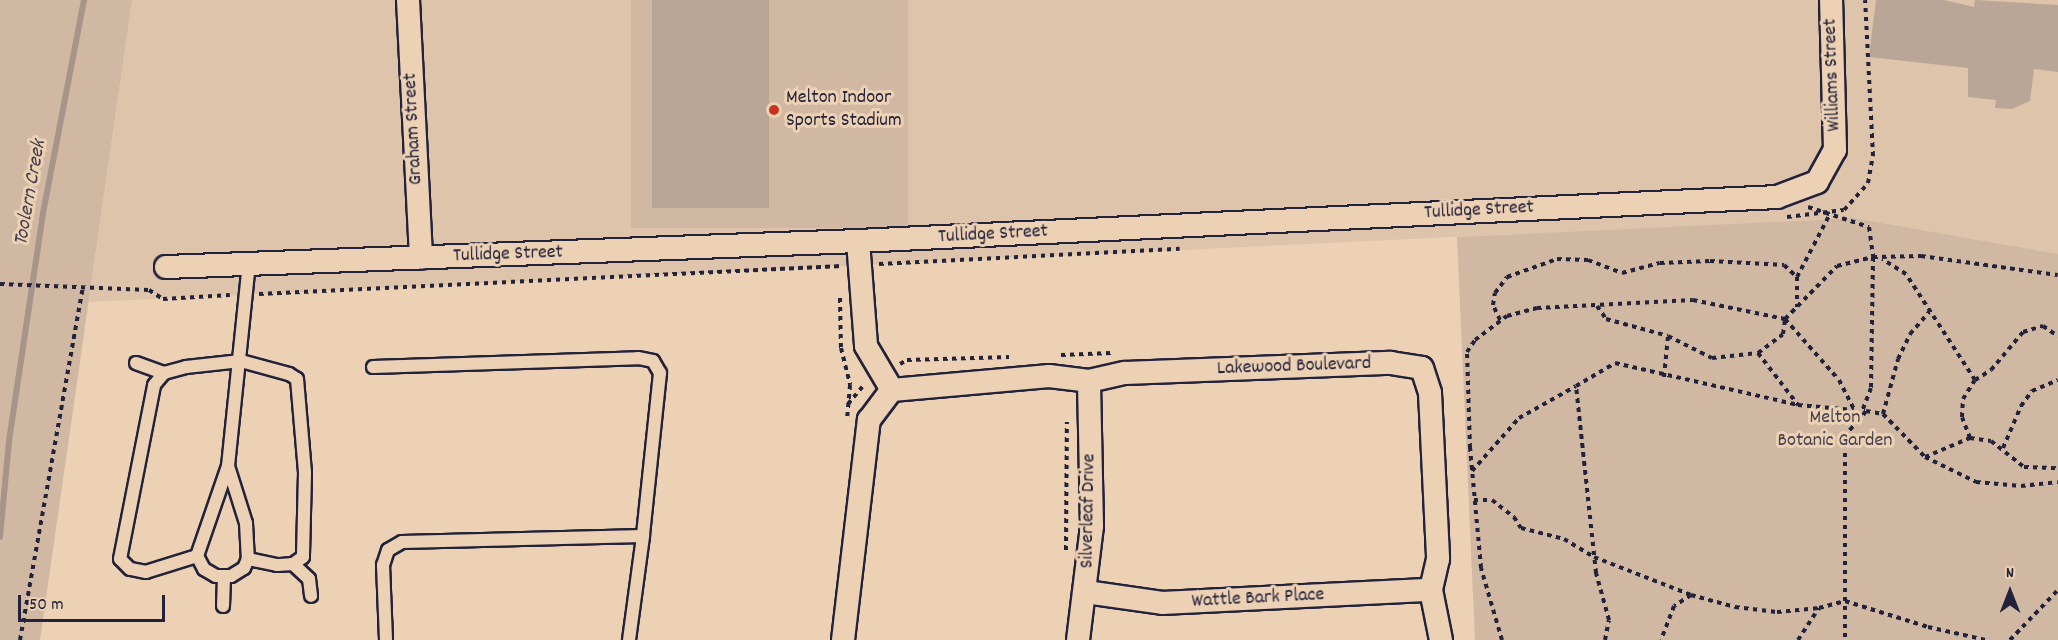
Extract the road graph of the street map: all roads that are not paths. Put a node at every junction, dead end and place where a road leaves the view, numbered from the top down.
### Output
1 (408, 0) edge
2 (1831, 0) edge
3 (1817, 182) joint
4 (858, 241) junction
5 (421, 258) junction
6 (249, 264) junction
7 (166, 267) dead end
8 (241, 361) junction
9 (136, 363) dead end
10 (373, 367) dead end
11 (164, 373) junction
12 (1078, 380) junction
13 (887, 382) junction
14 (228, 466) junction
15 (643, 536) junction
16 (197, 556) junction
17 (248, 558) junction
18 (293, 564) junction
19 (224, 576) junction
20 (1431, 590) junction
21 (1086, 592) junction
22 (311, 596) dead end
23 (223, 606) dead end
24 (386, 640) edge
25 (629, 640) edge
26 (843, 640) edge
27 (1078, 640) edge
28 (1441, 640) edge

1 - 5 street, Graham Street
2 - 3 street, Williams Street
3 - 4 street, Tullidge Street
4 - 5 street, Tullidge Street
4 - 13 street
5 - 6 street, Tullidge Street
6 - 7 street, Tullidge Street
6 - 8 lane
8 - 11 lane
8 - 14 lane
8 - 18 lane
9 - 11 lane
10 - 15 lane
11 - 16 lane
12 - 13 street, Lakewood Boulevard
12 - 20 street, Lakewood Boulevard
12 - 21 street, Silverleaf Drive
13 - 26 street
14 - 16 lane
14 - 17 lane
15 - 24 lane
15 - 25 lane
16 - 19 lane
17 - 18 lane
17 - 19 lane
18 - 22 lane
19 - 23 lane
20 - 21 street, Wattle Bark Place
20 - 28 street, Lakewood Boulevard
21 - 27 street, Silverleaf Drive

